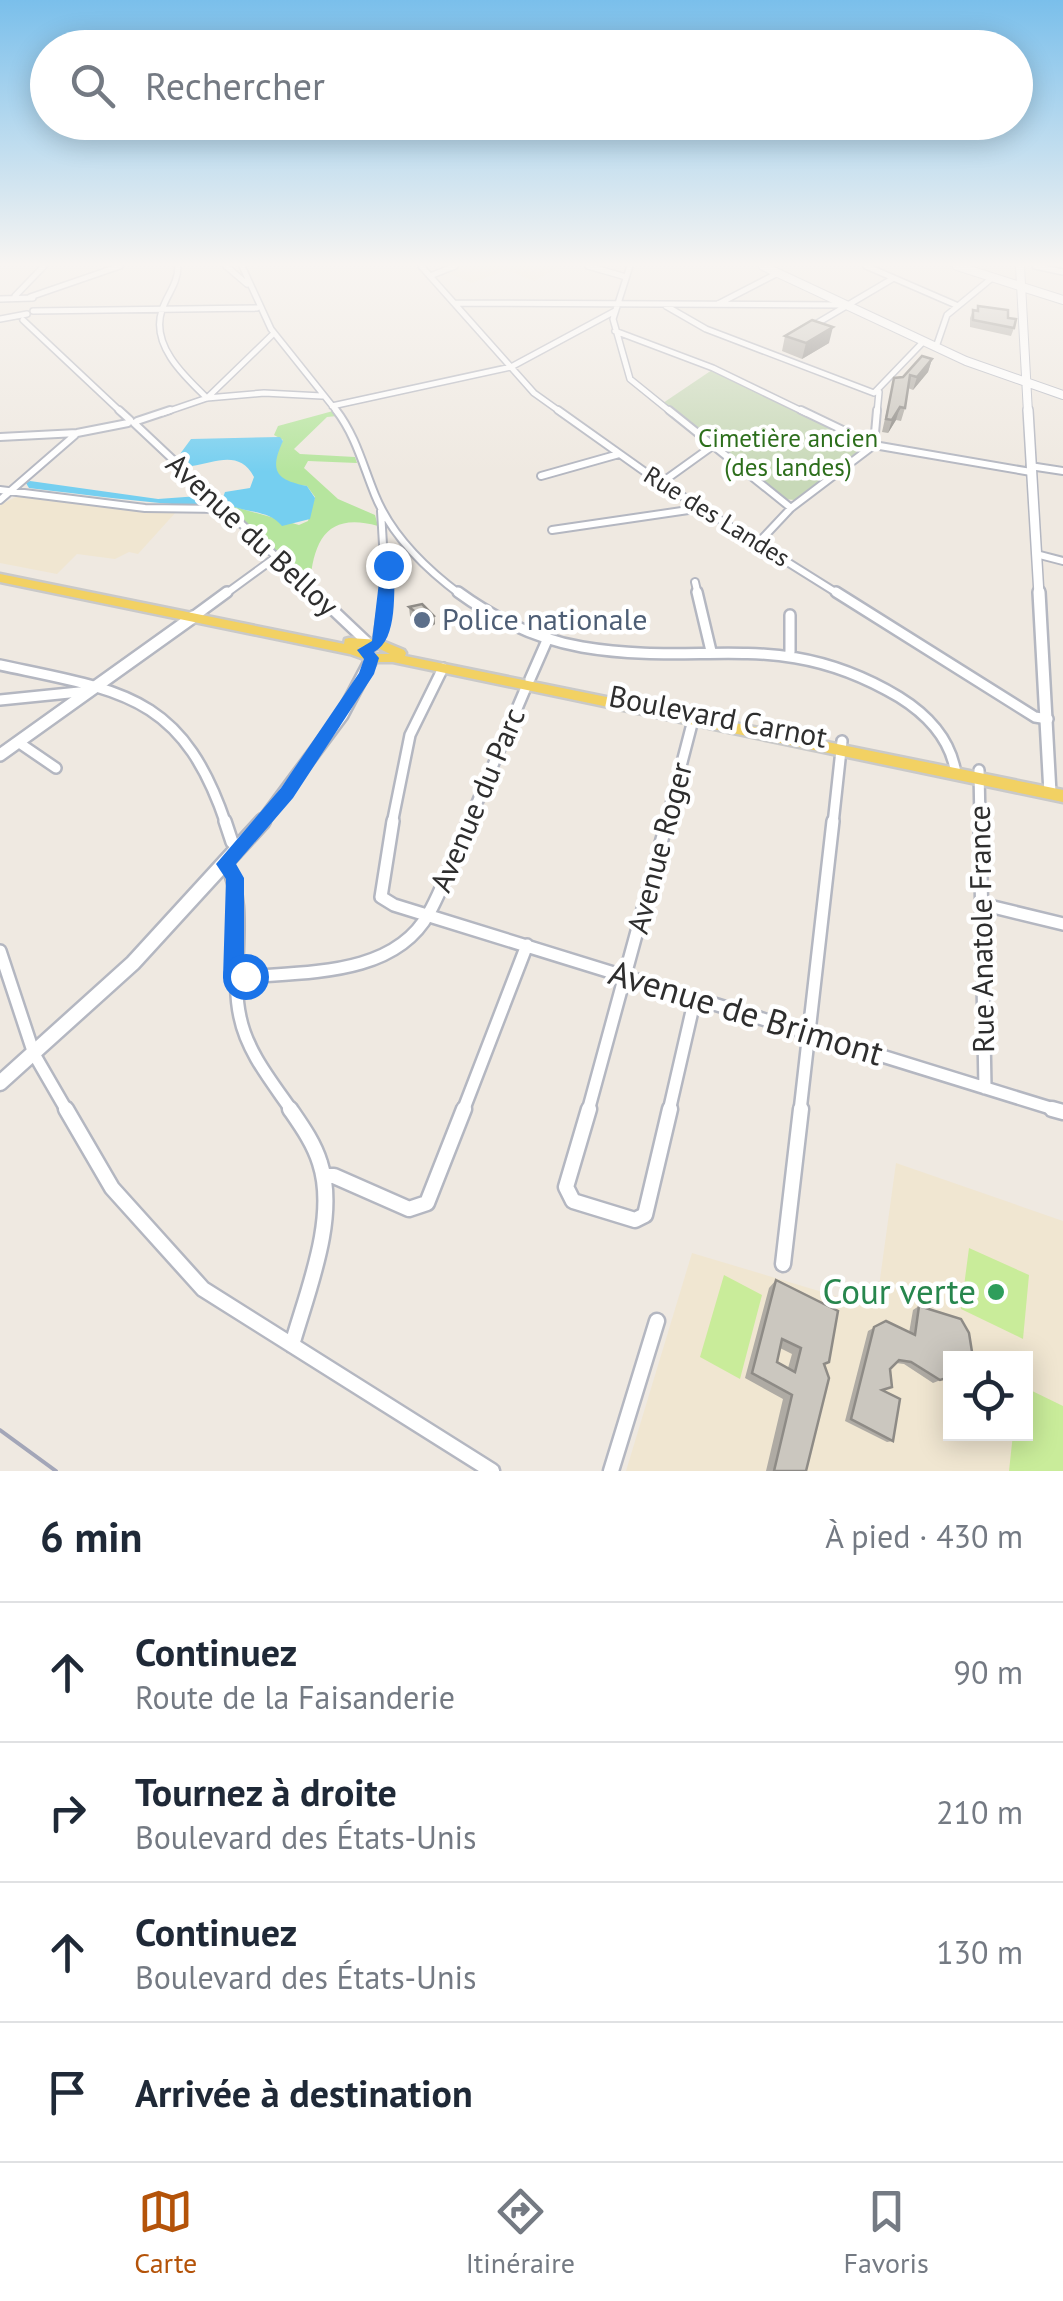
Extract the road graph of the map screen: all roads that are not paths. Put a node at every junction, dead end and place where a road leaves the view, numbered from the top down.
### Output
1 (30, 335) edge
2 (163, 335) edge
3 (272, 335) joint
4 (482, 335) edge
5 (568, 335) edge
6 (616, 335) edge
7 (622, 335) edge
8 (722, 335) edge
9 (910, 335) edge
10 (940, 335) edge
11 (1023, 335) edge
12 (924, 341) junction
13 (781, 344) edge
14 (936, 347) junction
15 (766, 353) junction
16 (510, 367) junction
17 (1025, 383) junction
18 (879, 392) junction
19 (1063, 395) edge
20 (322, 396) junction
21 (207, 398) junction
22 (332, 406) junction
23 (132, 422) junction
24 (77, 433) junction
25 (0, 437) edge
26 (874, 445) junction
27 (711, 447) junction
28 (619, 454) junction
29 (1030, 469) junction
30 (1063, 471) edge
31 (541, 476) dead end
32 (661, 483) junction
33 (0, 490) edge
34 (10, 491) junction
35 (0, 500) edge
36 (702, 508) junction
37 (791, 508) junction
38 (223, 509) junction
39 (381, 510) junction
40 (381, 528) junction
41 (552, 530) dead end
42 (393, 531) junction
43 (386, 542) junction
44 (759, 542) junction
45 (1036, 554) junction
46 (276, 557) junction
47 (1063, 561) edge
48 (0, 575) edge
49 (695, 582) dead end
50 (197, 614) junction
51 (790, 615) dead end
52 (548, 638) junction
53 (375, 650) junction
54 (711, 651) junction
55 (790, 652) junction
56 (0, 665) edge
57 (442, 668) junction
58 (528, 682) junction
59 (95, 688) junction
60 (0, 700) edge
61 (694, 717) junction
62 (1048, 719) junction
63 (18, 742) junction
64 (841, 745) junction
65 (0, 755) edge
66 (56, 768) dead end
67 (956, 771) junction
68 (979, 775) junction
69 (1056, 790) edge
70 (240, 848) junction
71 (226, 864) junction
72 (982, 904) junction
73 (429, 914) junction
74 (1063, 924) edge
75 (527, 945) junction
76 (0, 951) edge
77 (627, 976) junction
78 (234, 978) junction
79 (695, 998) junction
80 (810, 1033) junction
81 (34, 1054) junction
82 (0, 1083) edge
83 (985, 1088) junction
84 (1063, 1112) edge
85 (324, 1176) junction
86 (783, 1264) dead end
87 (657, 1321) dead end
88 (292, 1344) junction
89 (492, 1471) edge
90 (611, 1471) edge

1 - 23 street, Avenue du Belloy
2 - 21 street
3 - 20 street
3 - 21 street
4 - 16 street, Rue des Landes
5 - 16 street
6 - 27 street
7 - 26 street
8 - 15 street
9 - 12 street
10 - 14 street
11 - 17 street
12 - 14 street
12 - 18 street
13 - 15 street
14 - 17 street
15 - 18 street
16 - 22 street
16 - 28 street, Rue des Landes
17 - 19 street
17 - 29 street
18 - 26 street
20 - 21 street
20 - 22 street
21 - 23 street
22 - 39 street
23 - 24 street
23 - 38 street, Avenue du Belloy
24 - 25 street
24 - 34 street
26 - 29 street
26 - 37 street
27 - 32 street
27 - 37 street
28 - 31 street
28 - 32 street, Rue des Landes
29 - 30 street
29 - 45 street
32 - 36 street, Rue des Landes
33 - 34 street
34 - 35 street
34 - 38 street
36 - 41 street
36 - 44 street, Rue des Landes
37 - 44 street
38 - 46 street, Avenue du Belloy
39 - 40 street
39 - 42 street
40 - 42 street
40 - 43 street
42 - 43 street
42 - 52 street
43 - 53 street
44 - 62 street, Rue des Landes
45 - 47 street
45 - 62 street
46 - 50 street
46 - 53 street, Avenue du Belloy
48 - 50 main road
49 - 54 street
50 - 53 main road
50 - 59 street
51 - 55 street
52 - 54 street
52 - 58 street, Avenue du Parc
53 - 57 main road
53 - 58 main road
53 - 70 street
54 - 55 street
55 - 67 street
56 - 59 street
57 - 58 main road
57 - 73 street
58 - 61 main road
58 - 73 street, Avenue du Parc
59 - 60 street
59 - 63 street
59 - 70 street
61 - 64 main road
61 - 77 street, Avenue Roger
62 - 69 street
63 - 65 street
63 - 66 street
64 - 67 main road
64 - 80 street
67 - 68 main road
68 - 69 main road
68 - 69 main road
68 - 72 street, Rue Anatole France
70 - 71 street
71 - 78 street
71 - 81 street
72 - 74 street
72 - 83 street, Rue Anatole France
73 - 75 street, Avenue de Brimont
73 - 78 street
75 - 77 street, Avenue de Brimont
75 - 85 street
76 - 81 street
77 - 79 street, Avenue de Brimont
77 - 79 street, Avenue Roger
78 - 85 street
79 - 80 street, Avenue de Brimont
80 - 83 street, Avenue de Brimont
80 - 86 street
81 - 82 street
81 - 88 street
83 - 84 street, Avenue de Brimont
85 - 88 street
87 - 90 street
88 - 89 street

